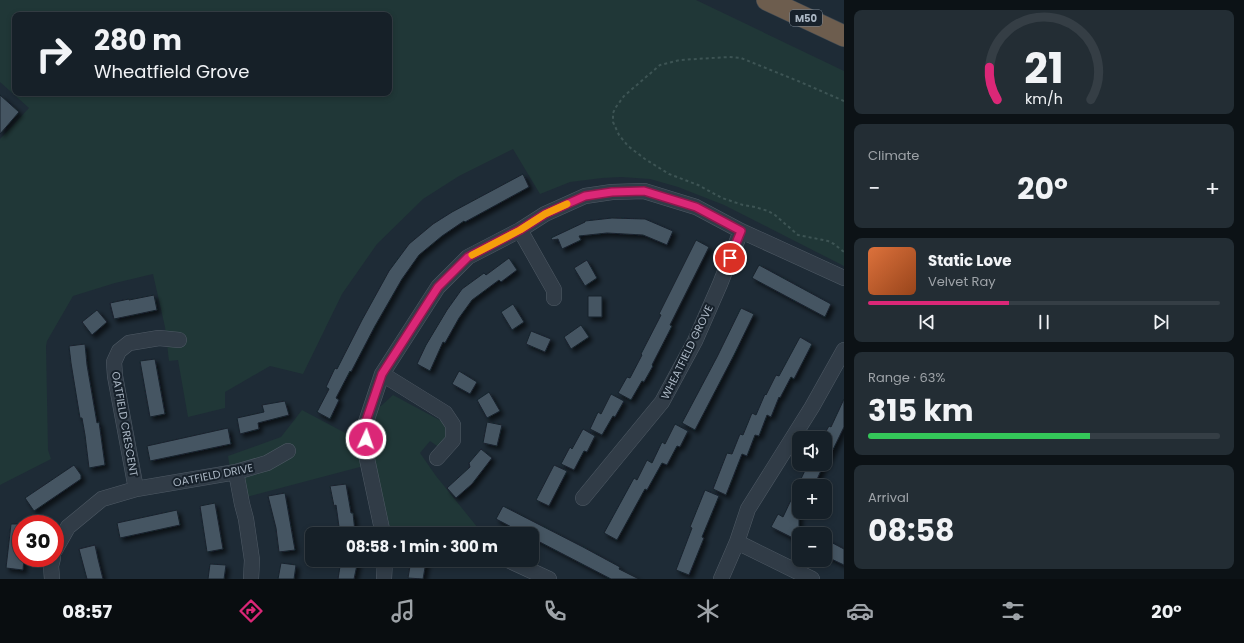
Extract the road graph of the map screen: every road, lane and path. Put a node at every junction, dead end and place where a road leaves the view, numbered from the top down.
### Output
1 (767, 0) edge
2 (844, 36) edge
3 (844, 101) edge
4 (706, 189) junction
5 (704, 193) dead end
6 (520, 230) junction
7 (741, 231) junction
8 (844, 252) edge
9 (844, 278) edge
10 (554, 298) dead end
11 (179, 340) dead end
12 (844, 350) edge
13 (382, 374) junction
14 (288, 451) dead end
15 (437, 458) dead end
16 (236, 472) junction
17 (136, 489) junction
18 (583, 498) dead end
19 (382, 527) edge
20 (64, 534) edge
21 (737, 542) junction
22 (51, 567) edge
23 (385, 567) edge
24 (521, 567) edge
25 (542, 578) edge
26 (52, 579) edge
27 (251, 579) edge
28 (384, 579) edge
29 (721, 579) edge
30 (812, 579) edge

1 - 2 highway, M50
3 - 4 path
4 - 5 path
4 - 8 path
6 - 7 street
6 - 10 street
6 - 13 street
7 - 9 street
7 - 18 street, WHEATFIELD GROVE
11 - 17 street, OATFIELD CRESCENT
12 - 21 street
13 - 15 street
13 - 19 street
14 - 16 street, OATFIELD DRIVE
16 - 17 street, OATFIELD DRIVE
16 - 27 street
17 - 20 street, OATFIELD DRIVE
21 - 29 street
21 - 30 street
22 - 26 street
23 - 28 street
24 - 25 street

